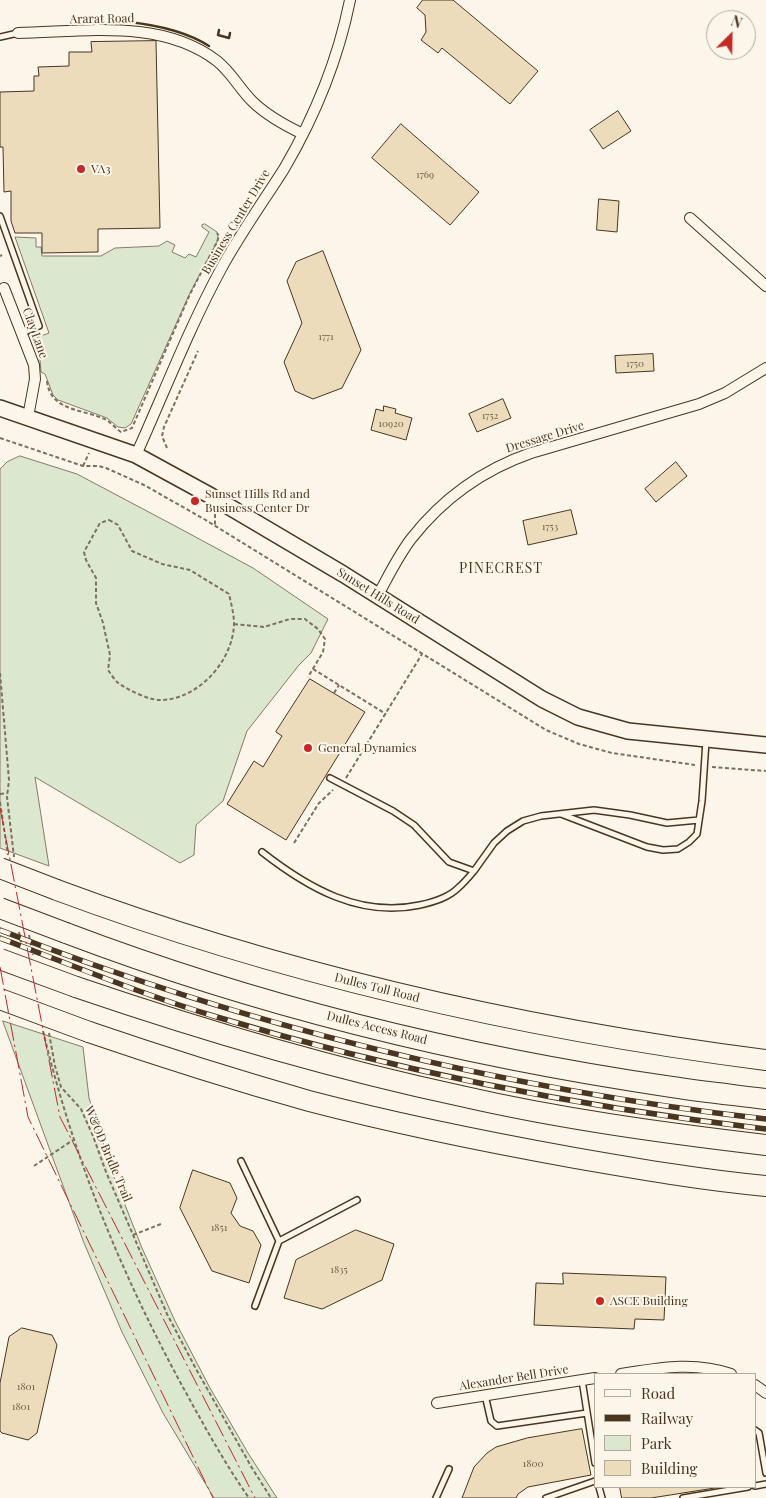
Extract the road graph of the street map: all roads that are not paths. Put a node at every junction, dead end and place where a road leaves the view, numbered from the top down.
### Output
1 (350, 0) edge
2 (18, 33) joint
3 (0, 37) edge
4 (303, 134) junction
5 (0, 216) edge
6 (690, 218) dead end
7 (766, 286) edge
8 (4, 288) dead end
9 (22, 333) junction
10 (766, 368) edge
11 (0, 408) edge
12 (28, 417) junction
13 (136, 455) junction
14 (378, 595) junction
15 (706, 740) junction
16 (766, 745) edge
17 (330, 778) dead end
18 (560, 814) junction
19 (699, 820) junction
20 (262, 852) dead end
21 (8, 861) edge
22 (474, 871) junction
23 (0, 908) edge
24 (0, 959) edge
25 (0, 999) edge
26 (766, 1060) edge
27 (766, 1099) edge
28 (766, 1145) edge
29 (241, 1161) dead end
30 (766, 1186) edge
31 (358, 1200) dead end
32 (279, 1240) junction
33 (255, 1306) dead end
34 (629, 1373) edge
35 (727, 1373) edge
36 (594, 1378) edge
37 (582, 1380) junction
38 (485, 1395) junction
39 (437, 1403) dead end
40 (587, 1413) junction
41 (756, 1431) edge
42 (594, 1457) edge
43 (449, 1469) dead end
44 (766, 1473) edge
45 (594, 1481) edge
46 (742, 1488) edge
47 (436, 1498) edge
48 (546, 1498) edge
49 (683, 1498) edge

1 - 4 street, Business Center Drive
2 - 3 lane
2 - 4 street, Ararat Road
4 - 13 street, Business Center Drive
5 - 9 lane
6 - 7 street
8 - 9 street, Clay Lane
9 - 12 street, Clay Lane
10 - 14 street, Dressage Drive
11 - 12 main road, Sunset Hills Road
12 - 13 main road, Sunset Hills Road
13 - 14 main road, Sunset Hills Road
14 - 15 main road, Sunset Hills Road
15 - 16 main road, Sunset Hills Road
15 - 19 lane
17 - 22 lane
18 - 19 lane
18 - 19 lane
18 - 22 lane
20 - 22 lane
21 - 26 highway, Dulles Toll Road, bridge
23 - 27 highway, Dulles Access Road, bridge
24 - 28 highway, bridge
25 - 30 highway, bridge
29 - 32 lane
31 - 32 lane
32 - 33 lane
34 - 35 street
36 - 37 street, Alexander Bell Drive
37 - 38 street, Alexander Bell Drive
37 - 40 lane
38 - 39 street, Alexander Bell Drive
38 - 40 lane
40 - 42 lane
41 - 44 lane
43 - 47 lane
45 - 48 lane
46 - 49 lane

